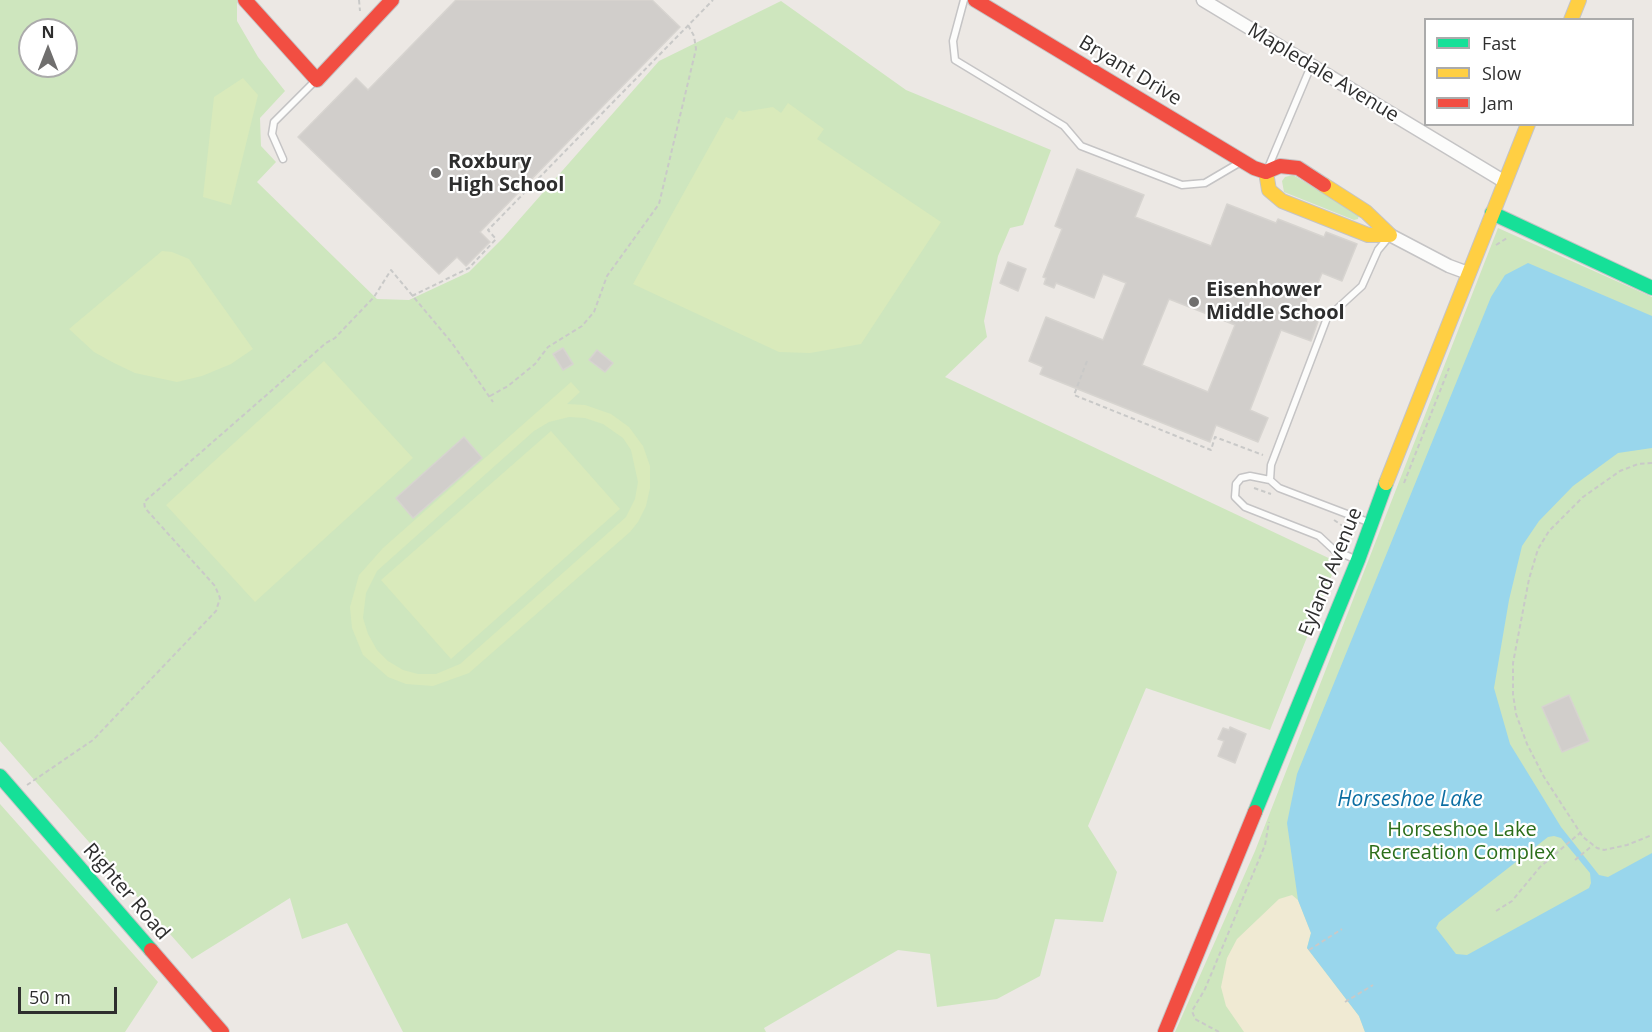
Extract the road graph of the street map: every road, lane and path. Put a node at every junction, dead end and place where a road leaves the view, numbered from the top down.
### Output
1 (246, 0) edge
2 (359, 0) edge
3 (392, 0) edge
4 (713, 0) edge
5 (964, 0) edge
6 (975, 0) edge
7 (1203, 0) edge
8 (1579, 0) edge
9 (360, 17) dead end
10 (1572, 18) edge
11 (688, 25) junction
12 (1311, 66) junction
13 (317, 80) junction
14 (1527, 126) edge
15 (283, 159) dead end
16 (1242, 161) junction
17 (1266, 172) junction
18 (1505, 182) junction
19 (1492, 213) junction
20 (1390, 235) junction
21 (1515, 235) dead end
22 (1495, 246) dead end
23 (1468, 273) junction
24 (1652, 288) edge
25 (412, 296) junction
26 (1088, 361) dead end
27 (1450, 365) dead end
28 (489, 397) junction
29 (493, 402) dead end
30 (1263, 456) dead end
31 (1652, 463) edge
32 (1270, 480) junction
33 (1400, 492) dead end
34 (1371, 524) junction
35 (1358, 560) junction
36 (0, 776) edge
37 (15, 794) junction
38 (1269, 820) dead end
39 (1580, 833) junction
40 (1652, 835) edge
41 (1593, 845) junction
42 (1576, 859) dead end
43 (1496, 911) dead end
44 (1342, 929) dead end
45 (1309, 950) dead end
46 (1373, 985) dead end
47 (1345, 1002) dead end
48 (222, 1032) edge
49 (1165, 1032) edge
50 (1219, 1032) edge

1 - 13 street
2 - 9 path
3 - 13 street
4 - 11 path
5 - 16 lane
6 - 16 street, Bryant Drive
7 - 12 street, Mapledale Avenue
8 - 10 street
11 - 25 path
11 - 28 path
12 - 17 lane
12 - 18 street, Mapledale Avenue
13 - 15 lane
14 - 18 street, Eyland Avenue
16 - 17 street, Bryant Drive
17 - 20 street
17 - 20 street
18 - 19 street, Eyland Avenue
19 - 23 street, Eyland Avenue
19 - 24 street
20 - 23 street
20 - 32 lane
21 - 22 path
23 - 34 street, Eyland Avenue
25 - 28 path
25 - 37 path
26 - 30 path
27 - 33 path
28 - 29 path
31 - 39 path
32 - 34 lane
32 - 35 lane
34 - 35 street, Eyland Avenue
35 - 49 street, Eyland Avenue
36 - 37 street, Righter Road
37 - 48 street, Righter Road
38 - 50 path
39 - 41 path
39 - 43 path
40 - 41 path
41 - 42 path
44 - 45 path
46 - 47 path

